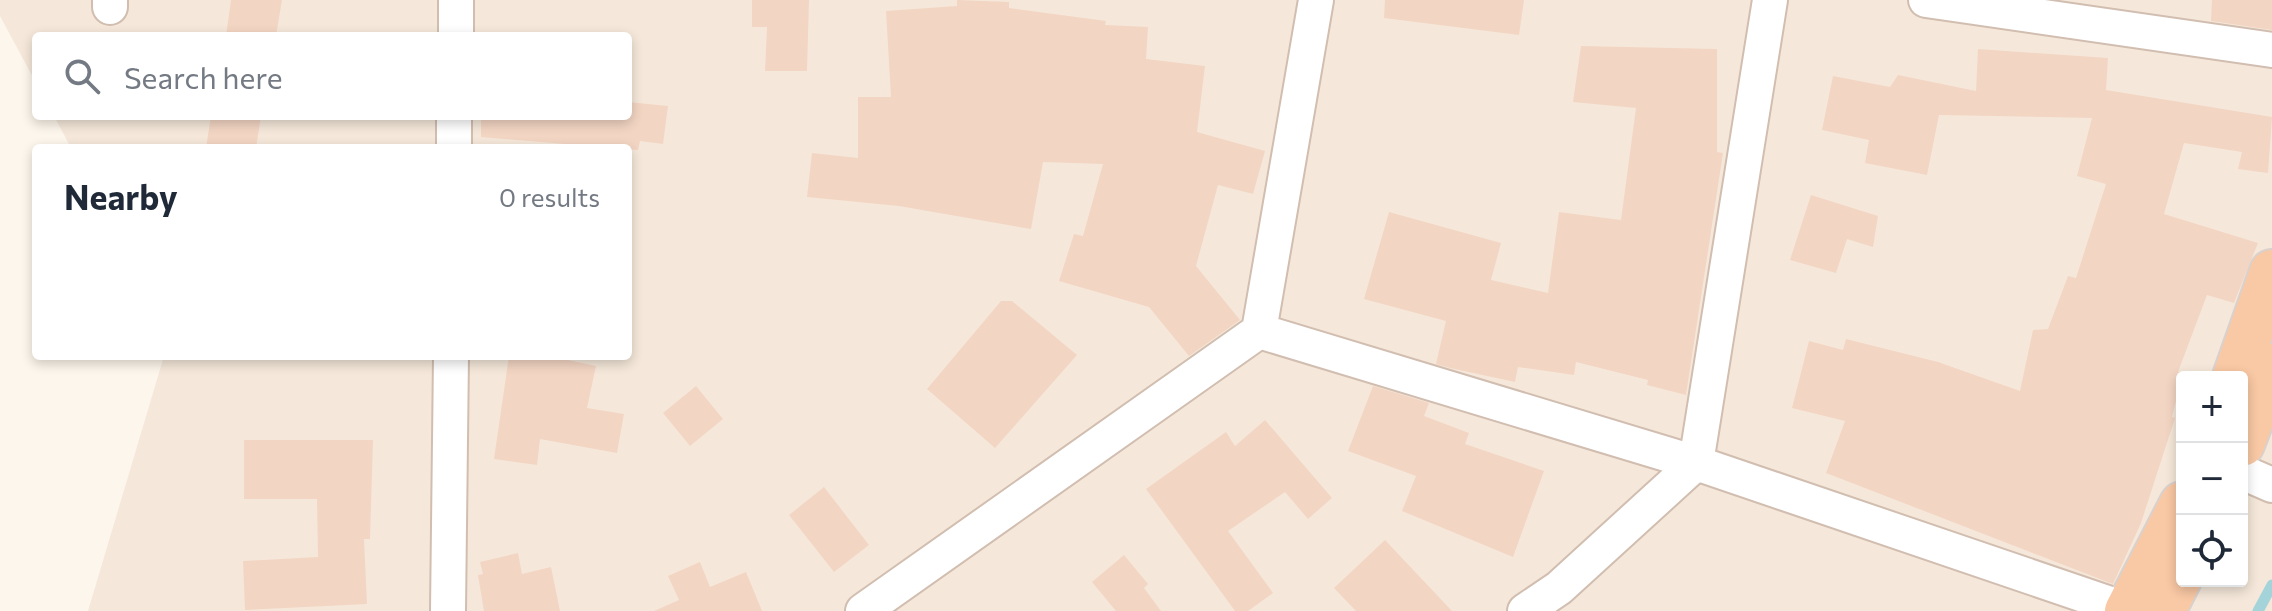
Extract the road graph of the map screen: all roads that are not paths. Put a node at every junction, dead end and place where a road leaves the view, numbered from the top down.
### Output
1 (456, 0) edge
2 (1316, 0) edge
3 (1770, 0) edge
4 (1926, 0) edge
5 (456, 32) edge
6 (2272, 50) edge
7 (454, 120) edge
8 (454, 144) edge
9 (2272, 272) edge
10 (1259, 331) junction
11 (451, 360) edge
12 (2272, 366) edge
13 (2237, 371) edge
14 (2242, 443) edge
15 (1696, 463) junction
16 (2248, 475) edge
17 (2272, 485) edge
18 (2176, 515) edge
19 (2176, 585) edge
20 (448, 611) edge
21 (863, 611) edge
22 (1525, 611) edge
23 (2127, 611) edge
24 (2163, 611) edge

1 - 5 street
2 - 10 street
3 - 15 street
4 - 6 street
7 - 8 street
9 - 13 highway
10 - 15 street
10 - 21 street
11 - 20 street
12 - 14 highway
15 - 22 street
15 - 23 street
16 - 17 street
18 - 23 highway
19 - 24 highway

